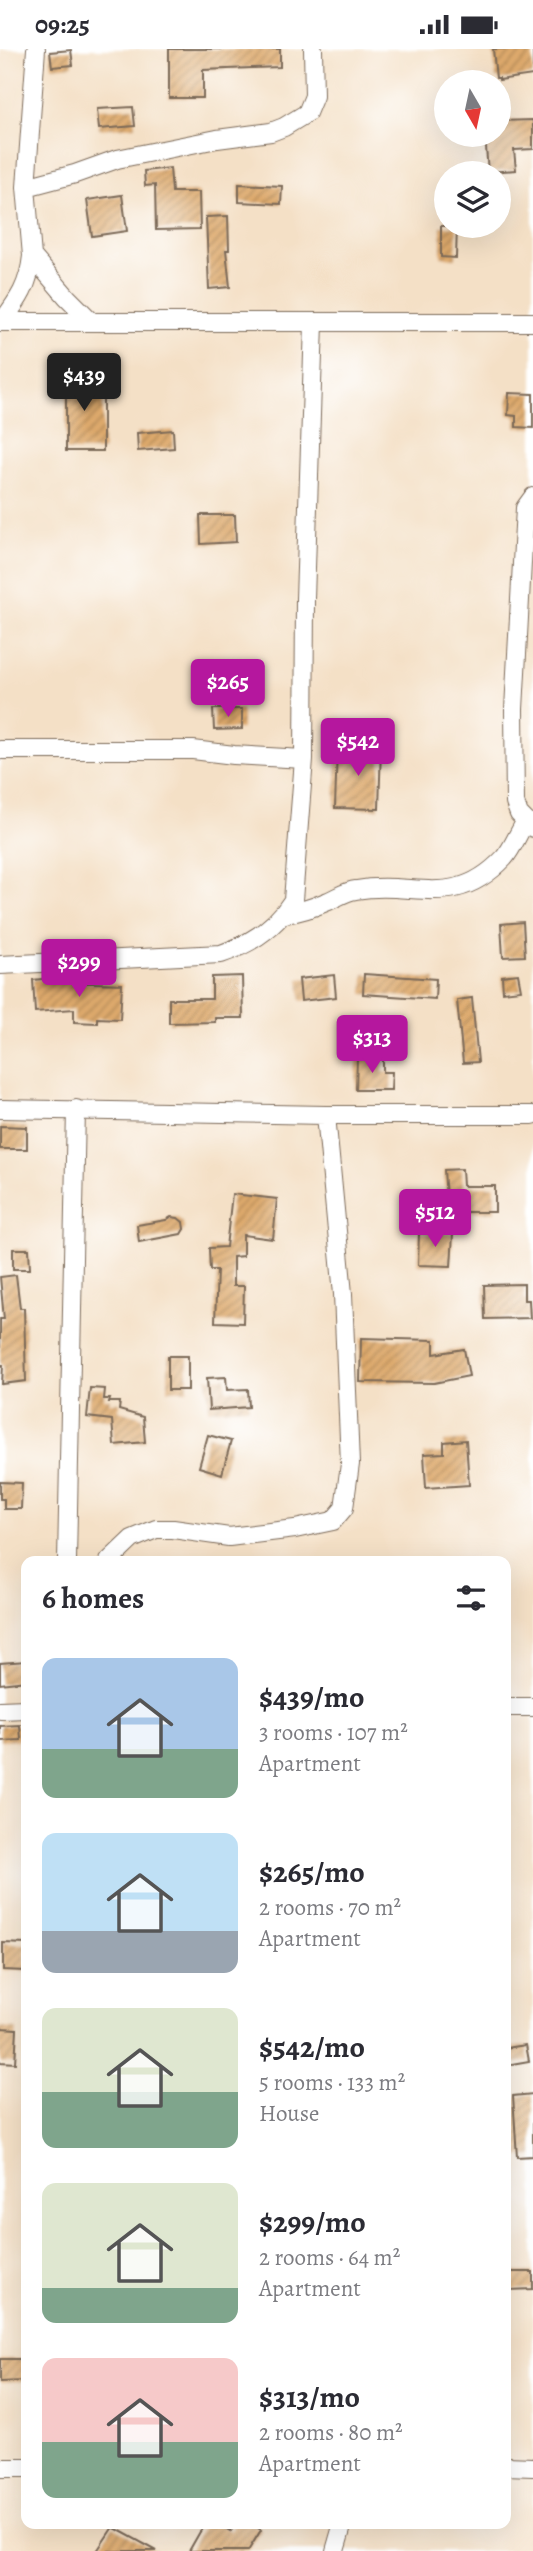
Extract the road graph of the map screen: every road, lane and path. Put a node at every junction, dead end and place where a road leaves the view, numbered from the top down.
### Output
1 (36, 49) edge
2 (313, 49) edge
3 (26, 187) junction
4 (32, 256) junction
5 (91, 321) junction
6 (1, 322) edge
7 (533, 322) edge
8 (314, 323) junction
9 (533, 497) edge
10 (0, 751) edge
11 (304, 759) junction
12 (530, 825) edge
13 (285, 914) junction
14 (0, 965) edge
15 (0, 1109) edge
16 (76, 1109) junction
17 (326, 1115) junction
18 (533, 1115) edge
19 (67, 1556) edge
20 (114, 1556) edge
21 (511, 1707) edge
22 (533, 1707) edge
23 (21, 1709) edge
24 (0, 1710) edge
25 (511, 2466) edge
26 (21, 2467) edge
27 (533, 2467) edge
28 (0, 2468) edge
29 (341, 2529) edge
30 (335, 2551) edge

1 - 3 street
2 - 3 street
3 - 4 street
4 - 5 street
4 - 6 street
5 - 6 street
5 - 8 street
7 - 8 street
8 - 11 street
9 - 12 street
10 - 11 street
11 - 13 street
12 - 13 street
13 - 14 street
15 - 16 street
16 - 17 street
16 - 19 street
17 - 18 street
17 - 20 street
21 - 22 street
23 - 24 street
25 - 27 street
26 - 28 street
29 - 30 street

